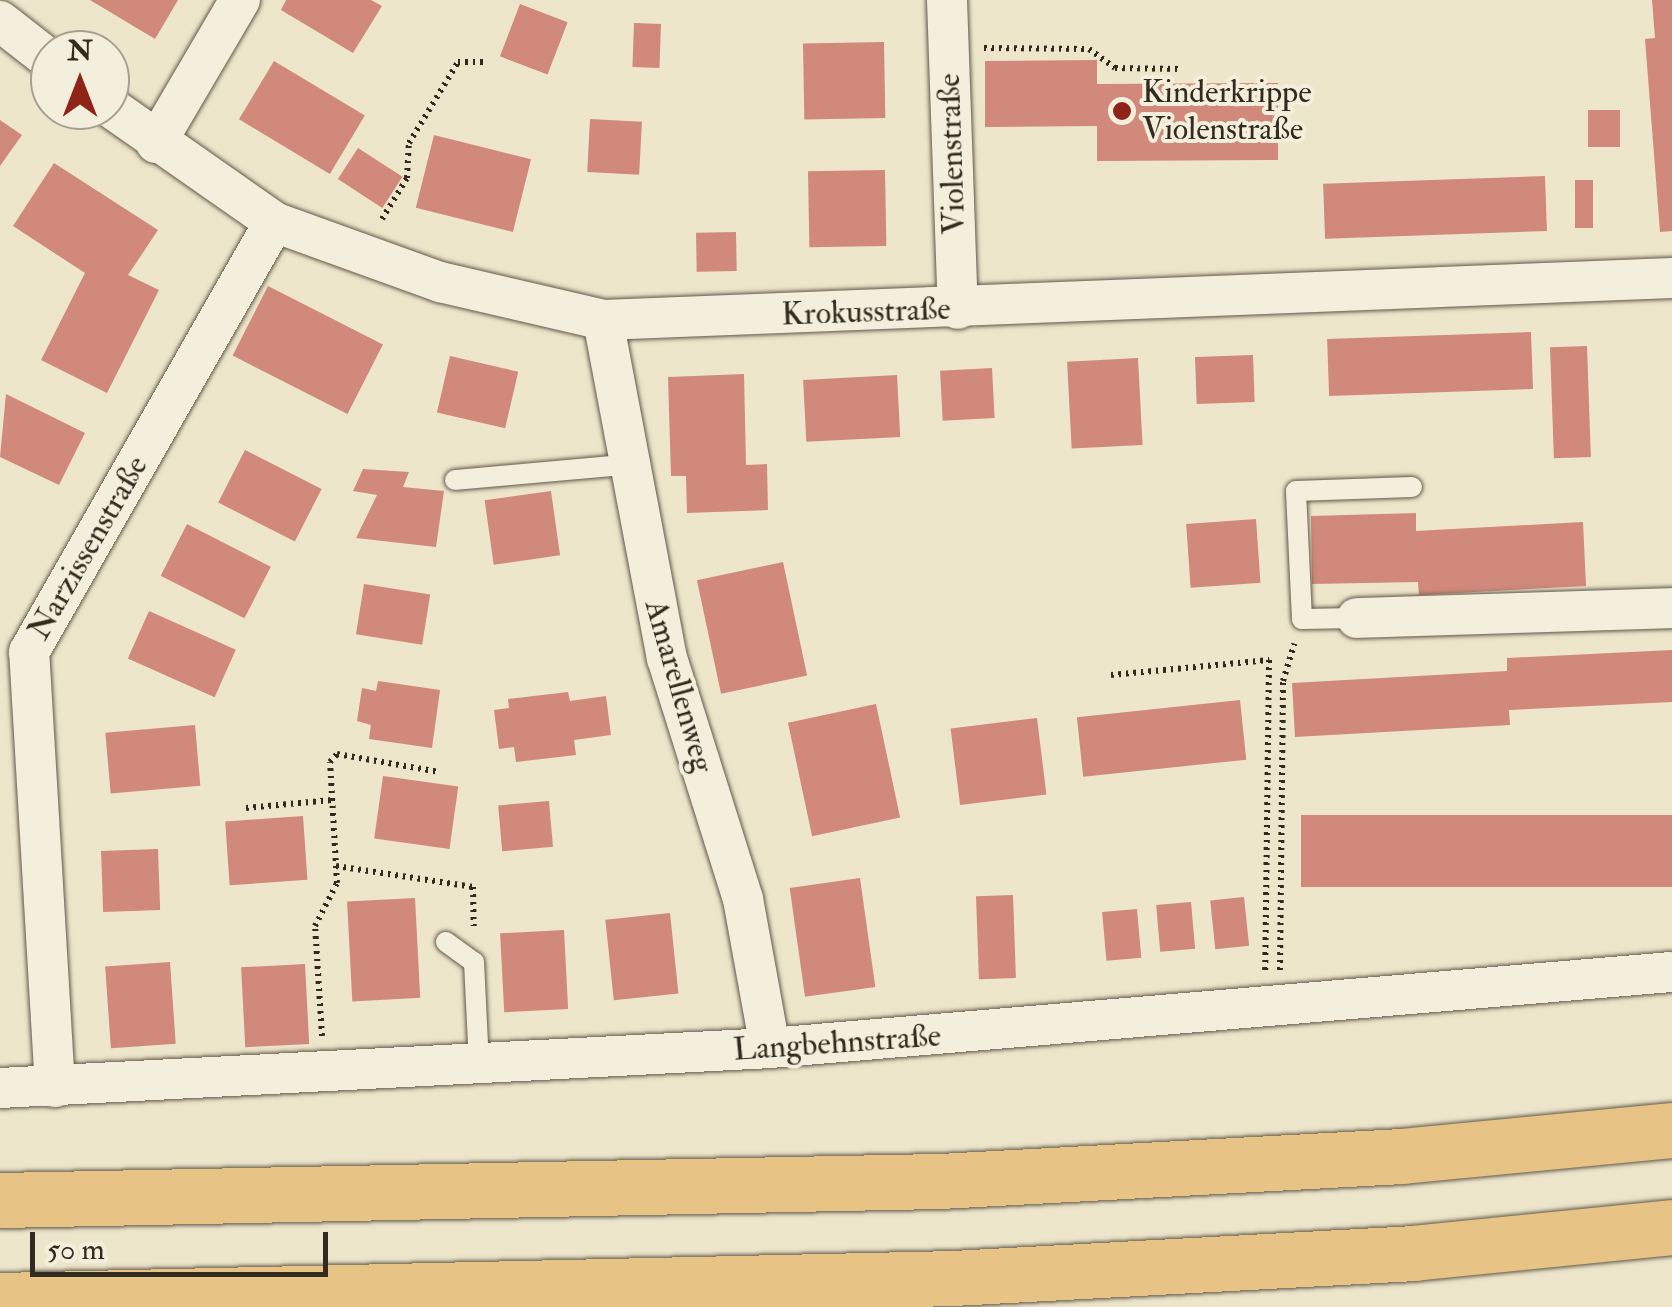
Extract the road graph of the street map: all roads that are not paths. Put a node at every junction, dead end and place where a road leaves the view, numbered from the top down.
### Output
1 (240, 0) edge
2 (948, 0) edge
3 (0, 21) edge
4 (30, 44) edge
5 (130, 123) edge
6 (156, 143) junction
7 (274, 222) junction
8 (1672, 278) edge
9 (958, 309) junction
10 (603, 320) junction
11 (624, 465) junction
12 (456, 480) dead end
13 (1412, 487) dead end
14 (1672, 608) edge
15 (1356, 618) joint
16 (14, 648) edge
17 (446, 942) dead end
18 (1672, 972) edge
19 (770, 1048) junction
20 (479, 1064) junction
21 (55, 1087) junction
22 (0, 1088) edge
23 (1672, 1130) edge
24 (0, 1200) edge
25 (1672, 1227) edge
26 (0, 1300) edge

1 - 6 street
2 - 9 street, Violenstraße
3 - 4 street
5 - 6 street, Krokusstraße
6 - 7 street, Krokusstraße
7 - 10 street, Krokusstraße
7 - 16 street, Narzissenstraße
8 - 9 street, Krokusstraße
9 - 10 street, Krokusstraße
10 - 11 street, Amarellenweg
11 - 12 lane
11 - 19 street, Amarellenweg
13 - 15 lane
14 - 15 street
16 - 21 street, Narzissenstraße
17 - 20 lane
18 - 19 street, Langbehnstraße
19 - 20 street, Langbehnstraße
20 - 21 street, Langbehnstraße
21 - 22 street, Langbehnstraße
23 - 24 highway
25 - 26 highway

